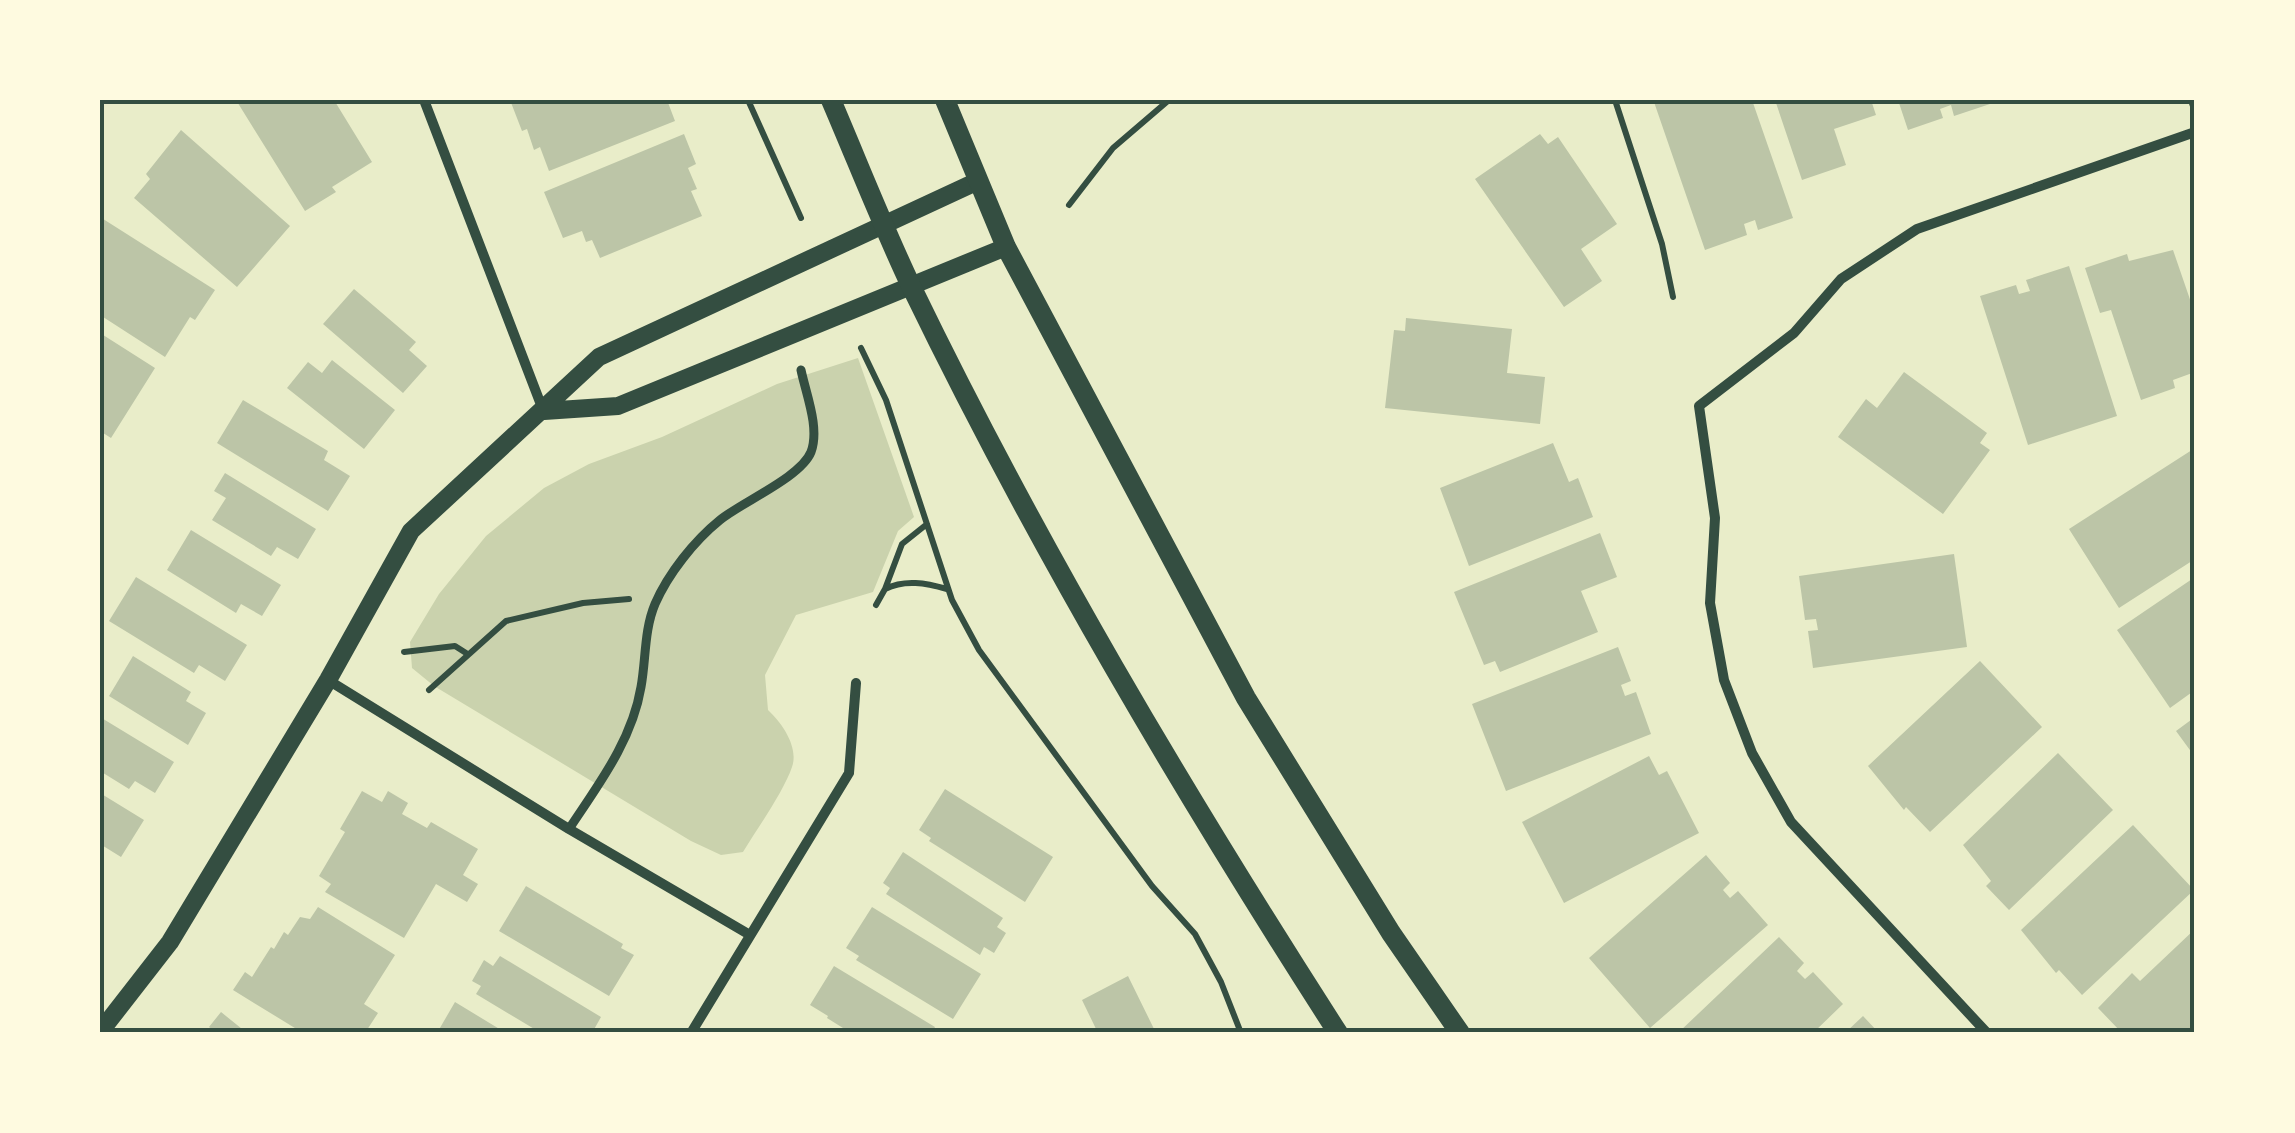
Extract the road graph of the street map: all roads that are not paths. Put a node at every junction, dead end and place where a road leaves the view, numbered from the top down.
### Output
1 (424, 100) edge
2 (831, 100) edge
3 (945, 100) edge
4 (2195, 132) edge
5 (978, 180) junction
6 (884, 224) junction
7 (1006, 247) junction
8 (911, 286) junction
9 (801, 370) dead end
10 (544, 411) junction
11 (328, 680) junction
12 (856, 683) dead end
13 (569, 829) junction
14 (750, 935) junction
15 (100, 1032) edge
16 (691, 1033) edge
17 (1338, 1033) edge
18 (1460, 1033) edge
19 (1988, 1033) edge

1 - 10 street
2 - 6 main road
3 - 5 main road
4 - 19 street
5 - 6 street
5 - 7 main road
6 - 8 main road
6 - 10 street
7 - 8 street
7 - 18 main road
8 - 10 street
8 - 17 main road
9 - 13 street
10 - 11 street
11 - 13 street
11 - 15 street
12 - 14 street
13 - 14 street
14 - 16 street

